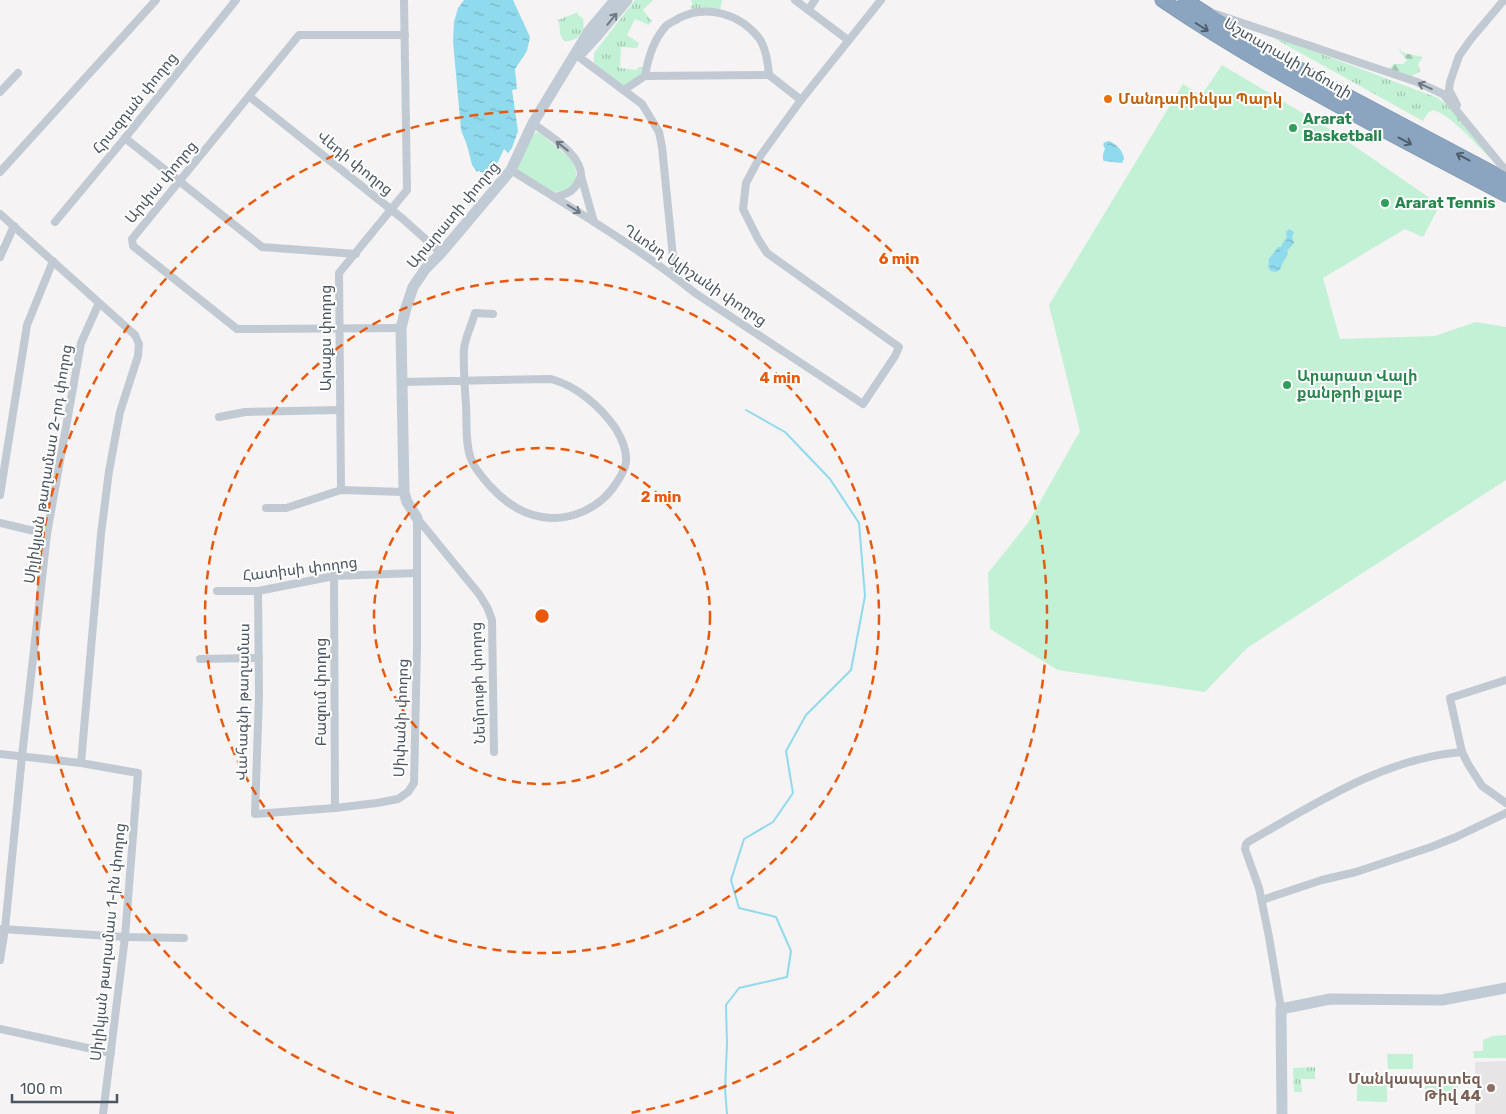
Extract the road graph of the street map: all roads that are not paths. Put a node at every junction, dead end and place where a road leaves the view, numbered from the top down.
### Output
1 (156, 0) edge
2 (236, 0) edge
3 (404, 0) edge
4 (614, 0) edge
5 (627, 0) edge
6 (795, 0) edge
7 (815, 0) edge
8 (881, 0) edge
9 (1162, 0) edge
10 (1504, 0) edge
11 (1195, 5) edge
12 (808, 10) junction
13 (405, 35) junction
14 (848, 40) junction
15 (575, 57) junction
16 (18, 73) dead end
17 (769, 75) junction
18 (646, 76) junction
19 (624, 90) junction
20 (0, 92) edge
21 (250, 96) junction
22 (801, 100) junction
23 (1463, 118) junction
24 (533, 123) junction
25 (125, 138) junction
26 (510, 170) junction
27 (1506, 171) edge
28 (0, 172) edge
29 (581, 176) junction
30 (1506, 180) edge
31 (179, 182) junction
32 (1506, 195) edge
33 (554, 197) junction
34 (392, 210) junction
35 (0, 214) edge
36 (55, 222) dead end
37 (594, 222) junction
38 (14, 226) junction
39 (441, 253) junction
40 (356, 254) junction
41 (0, 257) edge
42 (53, 261) junction
43 (675, 277) junction
44 (99, 303) junction
45 (494, 314) dead end
46 (401, 328) junction
47 (339, 330) junction
48 (465, 381) junction
49 (401, 382) junction
50 (340, 410) junction
51 (219, 417) dead end
52 (341, 490) junction
53 (404, 492) junction
54 (0, 495) edge
55 (266, 508) dead end
56 (417, 518) junction
57 (0, 523) edge
58 (47, 534) junction
59 (416, 573) junction
60 (334, 576) junction
61 (217, 591) dead end
62 (258, 591) junction
63 (259, 658) junction
64 (200, 659) dead end
65 (1506, 680) edge
66 (494, 752) dead end
67 (1462, 752) junction
68 (0, 754) edge
69 (22, 756) junction
70 (81, 763) junction
71 (1506, 803) edge
72 (335, 808) junction
73 (1506, 813) edge
74 (255, 814) joint
75 (1262, 900) junction
76 (2, 929) edge
77 (125, 937) junction
78 (184, 938) dead end
79 (0, 960) edge
80 (1506, 988) edge
81 (1281, 1009) junction
82 (0, 1029) edge
83 (111, 1053) junction
84 (103, 1114) edge
85 (1282, 1114) edge

1 - 28 street
2 - 25 street, Հրազդան փողոց
3 - 13 street, Արաքս փողոց
4 - 15 street, Արարատի փողոց
15 -> 5 street, Արարատի փողոց
6 - 12 street
7 - 12 street
8 - 14 street
9 -> 32 highway, Աշտարակի խճուղի
10 - 23 street
23 -> 11 street
30 -> 11 highway, Աշտարակի խճուղի
12 - 14 street
13 - 21 street, Արփա փողոց
13 - 34 street, Արաքս փողոց
14 - 22 street
15 - 19 street
15 - 24 street, Արարատի փողոց
16 - 20 street
17 - 18 street
17 - 18 street
17 - 22 street
18 - 19 street
19 - 43 street
21 - 31 street, Արփա փողոց
21 - 34 street, Վեդի փողոց
22 - 43 street, Ղևոնդ Ալիշանի փողոց
23 - 27 street
24 - 26 street, Արարատի փողոց
29 -> 24 street
25 - 31 street
25 - 36 street, Հրազդան փողոց
26 - 33 street, Ղևոնդ Ալիշանի փողոց
26 - 39 street, Արարատի փողոց
29 - 33 street
29 - 37 street
31 - 40 street
31 - 47 street, Արփա փողոց
33 -> 37 street, Ղևոնդ Ալիշանի փողոց
34 - 39 street, Վեդի փողոց
34 - 40 street, Արաքս փողոց
35 - 38 street
37 - 43 street, Ղևոնդ Ալիշանի փողոց
38 - 41 street
38 - 42 street
39 - 46 street, Արարատի փողոց
40 - 47 street, Արաքս փողոց
42 - 44 street
42 - 54 street
44 - 58 street, Սիլիկյան թաղամաս 2-րդ փողոց
44 - 70 street
45 - 48 street
46 - 47 street, Արփա փողոց
46 - 49 street, Արարատի փողոց
47 - 50 street, Արաքս փողոց
48 - 48 street
48 - 49 street
49 - 53 street, Արարատի փողոց
50 - 51 street
50 - 52 street, Արաքս փողոց
52 - 53 street
52 - 55 street
53 - 56 street, Արարատի փողոց
56 - 59 street, Սիփանի փողոց
56 - 66 street, Նեմրութի փողոց
57 - 58 street
58 - 69 street, Սիլիկյան թաղամաս 2-րդ փողոց
59 - 60 street, Հատիսի փողոց
59 - 72 street, Սիփանի փողոց
60 - 62 street, Հատիսի փողոց
60 - 72 street, Բազում փողոց
61 - 62 street, Հատիսի փողոց
62 - 63 street, Վահագնի թաղամաս
63 - 64 street
63 - 74 street, Վահագնի թաղամաս
65 - 67 street
67 - 71 street
67 - 75 street
68 - 69 street
69 - 70 street
69 - 76 street, Սիլիկյան թաղամաս 2-րդ փողոց
70 - 77 street, Սիլիկյան թաղամաս 1-ին փողոց
72 - 74 street, Սիփանի փողոց
73 - 75 street
75 - 81 street
76 - 77 street
76 - 79 street, Սիլիկյան թաղամաս 2-րդ փողոց
77 - 78 street
77 - 83 street, Սիլիկյան թաղամաս 1-ին փողոց
80 - 81 street
81 - 85 street
82 - 83 street
83 - 84 street, Սիլիկյան թաղամաս 1-ին փողոց

